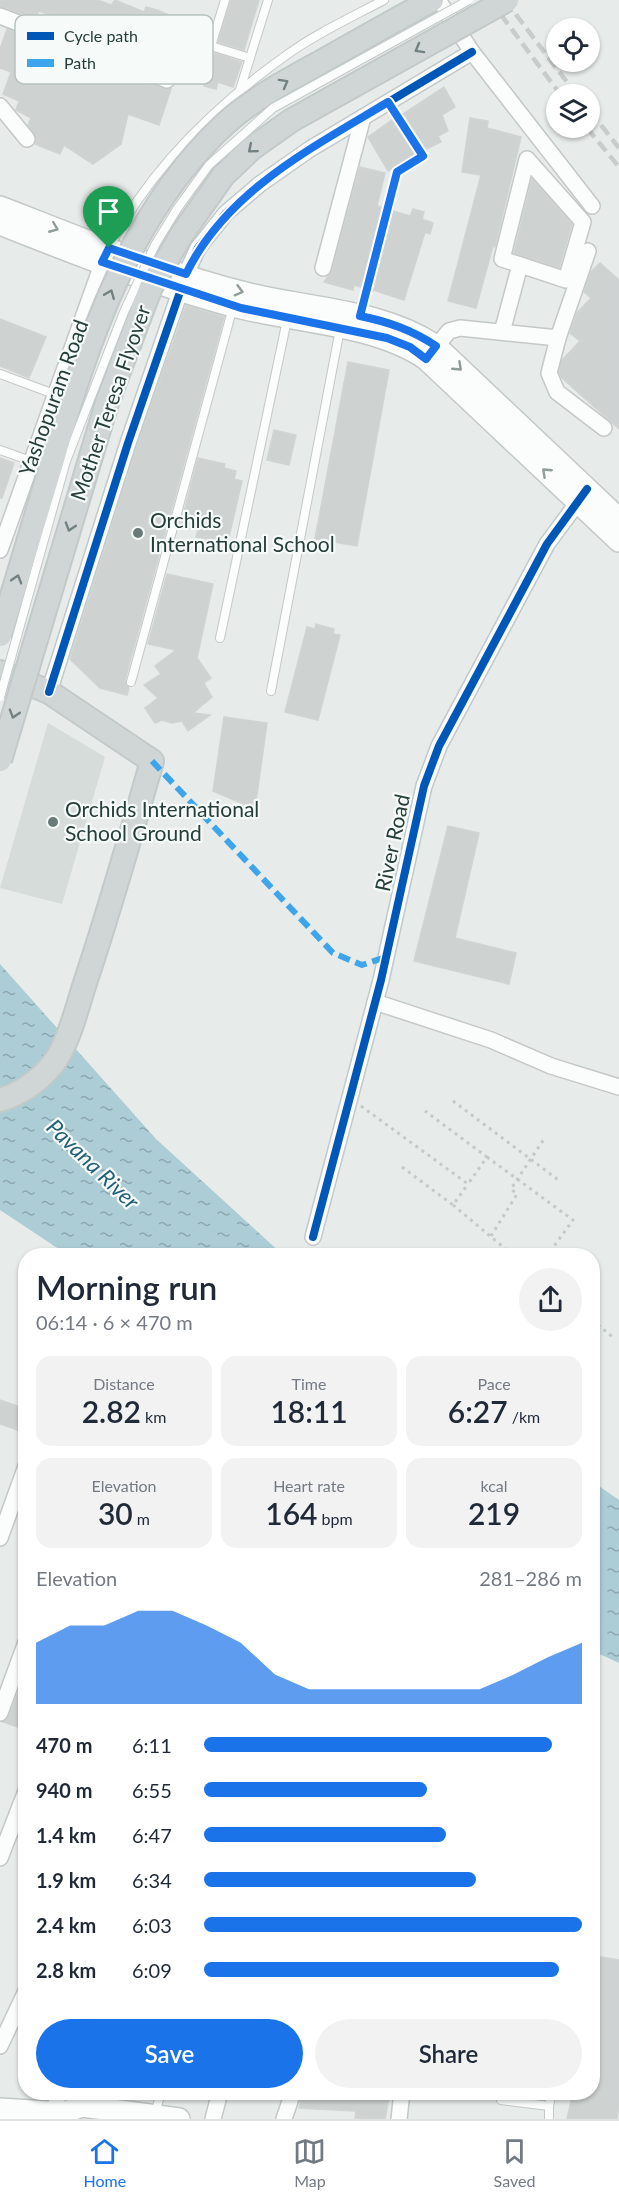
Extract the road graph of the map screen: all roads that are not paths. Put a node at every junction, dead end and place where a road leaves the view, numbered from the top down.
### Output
1 (225, 0) edge
2 (267, 0) edge
3 (384, 0) edge
4 (432, 0) edge
5 (438, 0) edge
6 (469, 0) edge
7 (507, 0) edge
8 (0, 16) edge
9 (15, 22) edge
10 (213, 39) edge
11 (213, 47) edge
12 (472, 52) junction
13 (250, 58) junction
14 (238, 94) junction
15 (388, 102) junction
16 (0, 106) edge
17 (363, 117) junction
18 (27, 138) dead end
19 (592, 206) dead end
20 (0, 207) edge
21 (0, 224) edge
22 (588, 251) dead end
23 (106, 255) junction
24 (520, 265) junction
25 (323, 268) dead end
26 (183, 282) junction
27 (234, 306) junction
28 (360, 316) junction
29 (287, 318) junction
30 (340, 329) junction
31 (502, 333) junction
32 (558, 338) junction
33 (431, 353) junction
34 (0, 374) edge
35 (54, 394) junction
36 (604, 428) dead end
37 (0, 450) edge
38 (31, 461) junction
39 (583, 495) junction
40 (619, 519) edge
41 (619, 541) edge
42 (0, 550) edge
43 (0, 635) edge
44 (220, 638) dead end
45 (0, 672) edge
46 (131, 682) dead end
47 (271, 691) dead end
48 (49, 692) junction
49 (0, 697) edge
50 (0, 760) edge
51 (375, 1002) junction
52 (619, 1087) edge
53 (0, 1100) edge
54 (314, 1237) dead end
55 (18, 1488) edge
56 (0, 1538) edge
57 (18, 1664) edge
58 (0, 1713) edge
59 (18, 1812) edge
60 (0, 1858) edge
61 (18, 2008) edge
62 (0, 2046) edge
63 (159, 2100) edge
64 (218, 2100) edge
65 (290, 2100) edge
66 (401, 2100) edge
67 (501, 2100) dead end
68 (550, 2100) edge
69 (549, 2106) junction
70 (60, 2111) edge
71 (0, 2112) edge
72 (154, 2116) junction
73 (179, 2119) edge
74 (213, 2119) edge
75 (284, 2119) edge
76 (399, 2119) edge
77 (549, 2119) edge

1 - 10 lane
2 - 13 lane
3 - 14 lane
43 -> 4 main road, Mother Teresa Flyover, bridge
5 - 12 street
6 - 49 lane, bridge
7 -> 50 main road, Mother Teresa Flyover, bridge
8 - 9 street
11 - 13 lane
12 - 15 street
12 - 19 street
13 - 14 lane
14 - 23 lane
15 - 17 street
15 - 28 lane
16 - 18 street
17 - 25 street
17 - 26 street
20 -> 23 main road
21 - 23 main road
22 - 32 street
23 - 26 main road
23 - 35 street, Yashopuram Road
24 - 24 street
24 - 31 street
26 - 27 main road
26 -> 28 main road
26 - 48 street
27 - 29 main road
27 - 46 lane
28 - 33 main road
29 - 30 main road
29 - 44 lane
30 - 33 main road
30 - 47 lane
31 - 32 street
31 - 33 street
32 - 36 street
33 - 39 main road
34 - 35 lane
35 - 38 street, Yashopuram Road
37 - 38 lane
38 - 42 street, Yashopuram Road
39 - 40 main road
39 - 41 main road
39 - 51 street, River Road
45 - 48 main road
48 - 53 main road
51 - 52 street
51 - 54 street, River Road
55 - 56 street
57 - 58 street
59 - 60 street
61 - 62 street
63 - 72 lane
64 - 74 street
65 - 75 street
66 - 76 street
67 - 69 lane
68 - 69 lane
69 - 77 lane
70 - 71 main road
70 - 72 main road
72 - 73 main road

